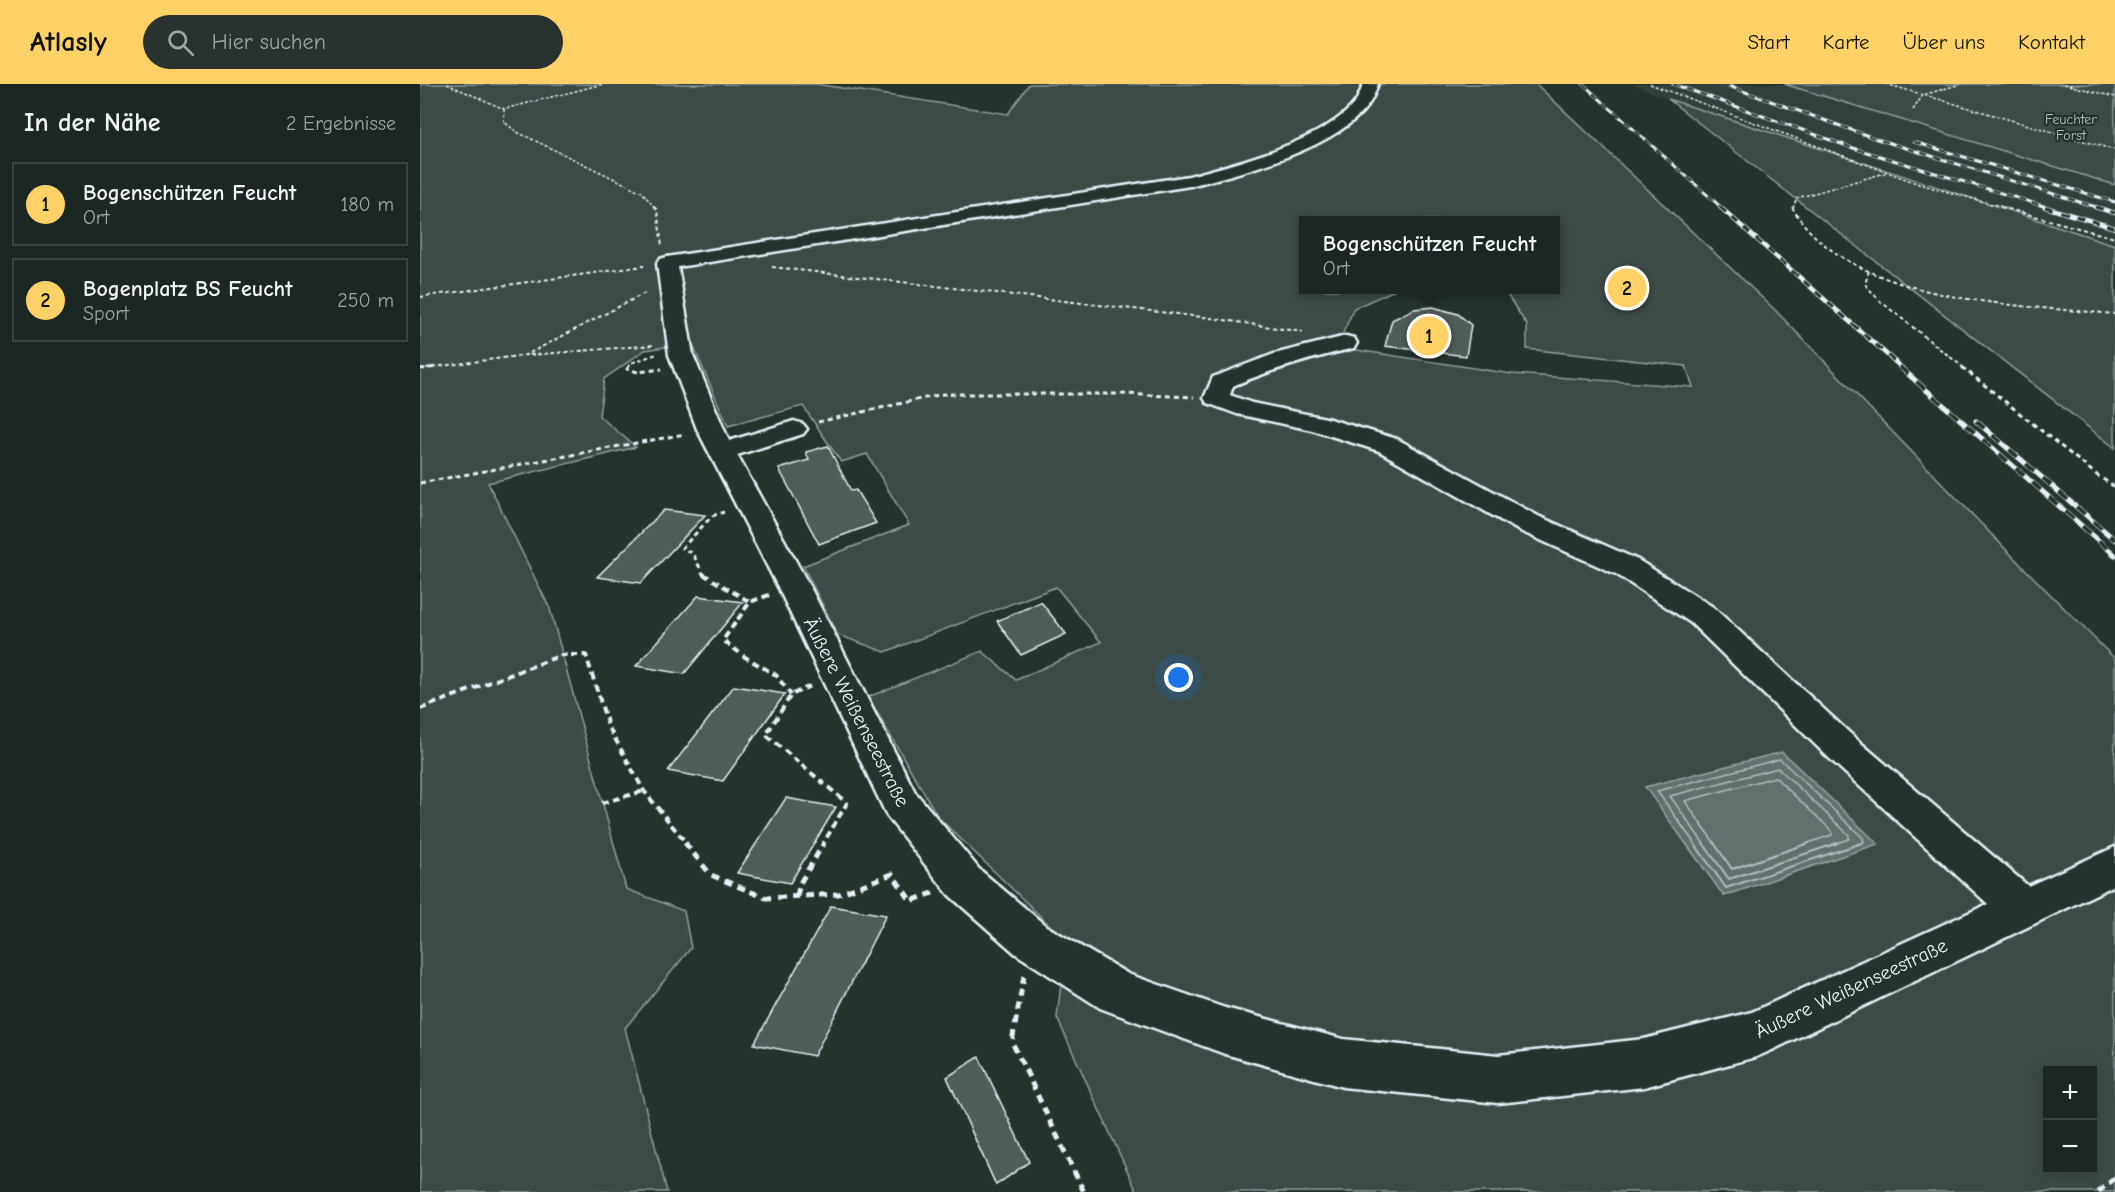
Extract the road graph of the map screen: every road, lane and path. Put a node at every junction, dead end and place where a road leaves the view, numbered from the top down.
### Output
1 (447, 84) edge
2 (603, 84) edge
3 (1371, 84) edge
4 (1650, 84) edge
5 (1886, 84) edge
6 (1961, 84) edge
7 (2064, 84) edge
8 (1923, 95) junction
9 (2115, 97) edge
10 (504, 110) junction
11 (1912, 110) dead end
12 (2115, 150) edge
13 (1887, 173) junction
14 (2115, 238) edge
15 (769, 267) dead end
16 (1869, 271) junction
17 (668, 272) junction
18 (420, 297) edge
19 (2115, 314) edge
20 (679, 344) junction
21 (1339, 345) joint
22 (526, 355) junction
23 (420, 369) edge
24 (1216, 398) junction
25 (794, 429) joint
26 (716, 440) junction
27 (420, 483) edge
28 (2115, 488) edge
29 (749, 504) junction
30 (794, 587) junction
31 (750, 602) junction
32 (837, 674) junction
33 (791, 695) junction
34 (420, 709) edge
35 (644, 791) junction
36 (602, 803) dead end
37 (2115, 865) edge
38 (964, 882) junction
39 (797, 896) junction
40 (2022, 907) junction
41 (1031, 940) junction
42 (2115, 1178) edge
43 (1084, 1192) edge
44 (2098, 1192) edge

1 - 10 path
2 - 10 path
3 - 17 street
4 - 13 path
5 - 8 path
6 - 8 path
7 - 9 path
8 - 11 path
8 - 12 path
10 - 17 path
13 - 14 path
13 - 16 path
15 - 21 path
16 - 19 path
16 - 28 path
17 - 18 path
17 - 20 street, Äußere Weißenseestraße
17 - 22 path
20 - 20 path
20 - 22 path
20 - 26 street, Äußere Weißenseestraße
21 - 24 street
22 - 23 path
24 - 25 path
24 - 40 street
25 - 26 street
26 - 27 path
26 - 29 street, Äußere Weißenseestraße
29 - 30 street, Äußere Weißenseestraße
29 - 31 path
30 - 31 path
30 - 32 street, Äußere Weißenseestraße
31 - 33 path
32 - 33 path
32 - 38 street, Äußere Weißenseestraße
33 - 39 path
34 - 35 path
35 - 36 path
35 - 39 path
37 - 40 street, Äußere Weißenseestraße
38 - 39 path
38 - 41 street, Äußere Weißenseestraße
40 - 41 street, Äußere Weißenseestraße
41 - 43 path
42 - 44 path

